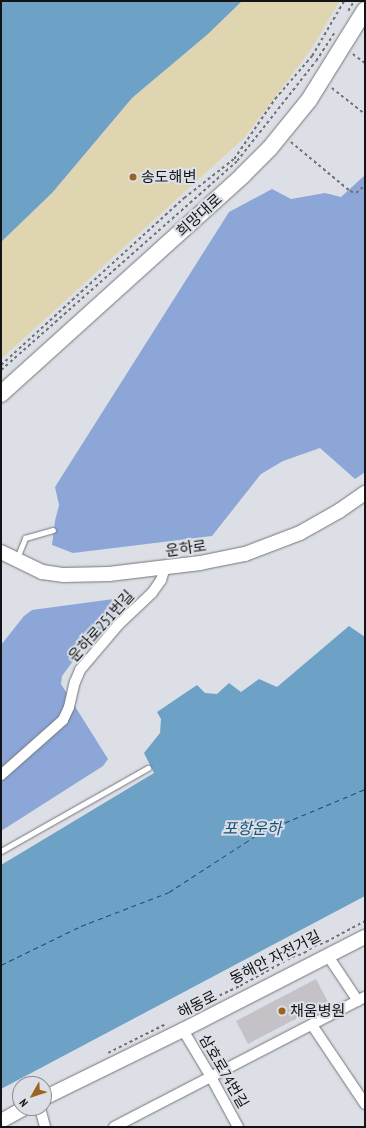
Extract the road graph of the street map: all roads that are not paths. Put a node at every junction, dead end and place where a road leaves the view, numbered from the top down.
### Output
1 (365, 10) edge
2 (1, 394) edge
3 (365, 493) edge
4 (53, 530) dead end
5 (1, 552) edge
6 (16, 561) junction
7 (165, 568) junction
8 (148, 768) dead end
9 (1, 775) edge
10 (1, 851) edge
11 (365, 937) edge
12 (328, 956) junction
13 (362, 999) edge
14 (182, 1024) junction
15 (312, 1025) junction
16 (211, 1077) junction
17 (52, 1094) edge
18 (365, 1104) edge
19 (12, 1115) edge
20 (42, 1116) edge
21 (1, 1121) edge
22 (45, 1127) edge
23 (114, 1127) edge
24 (238, 1127) edge

1 - 2 main road, 희망대로
3 - 7 street, 운하로
4 - 6 lane
5 - 6 street, 운하로
6 - 7 street, 운하로
7 - 9 street, 운하로251번길
8 - 10 lane
11 - 12 street, 해동로
12 - 13 street
12 - 14 street, 해동로
13 - 15 street
14 - 16 street, 삼호로74번길
14 - 17 street, 해동로
15 - 16 street
15 - 18 street
16 - 23 street
16 - 24 street, 삼호로74번길
19 - 21 street
20 - 22 street

